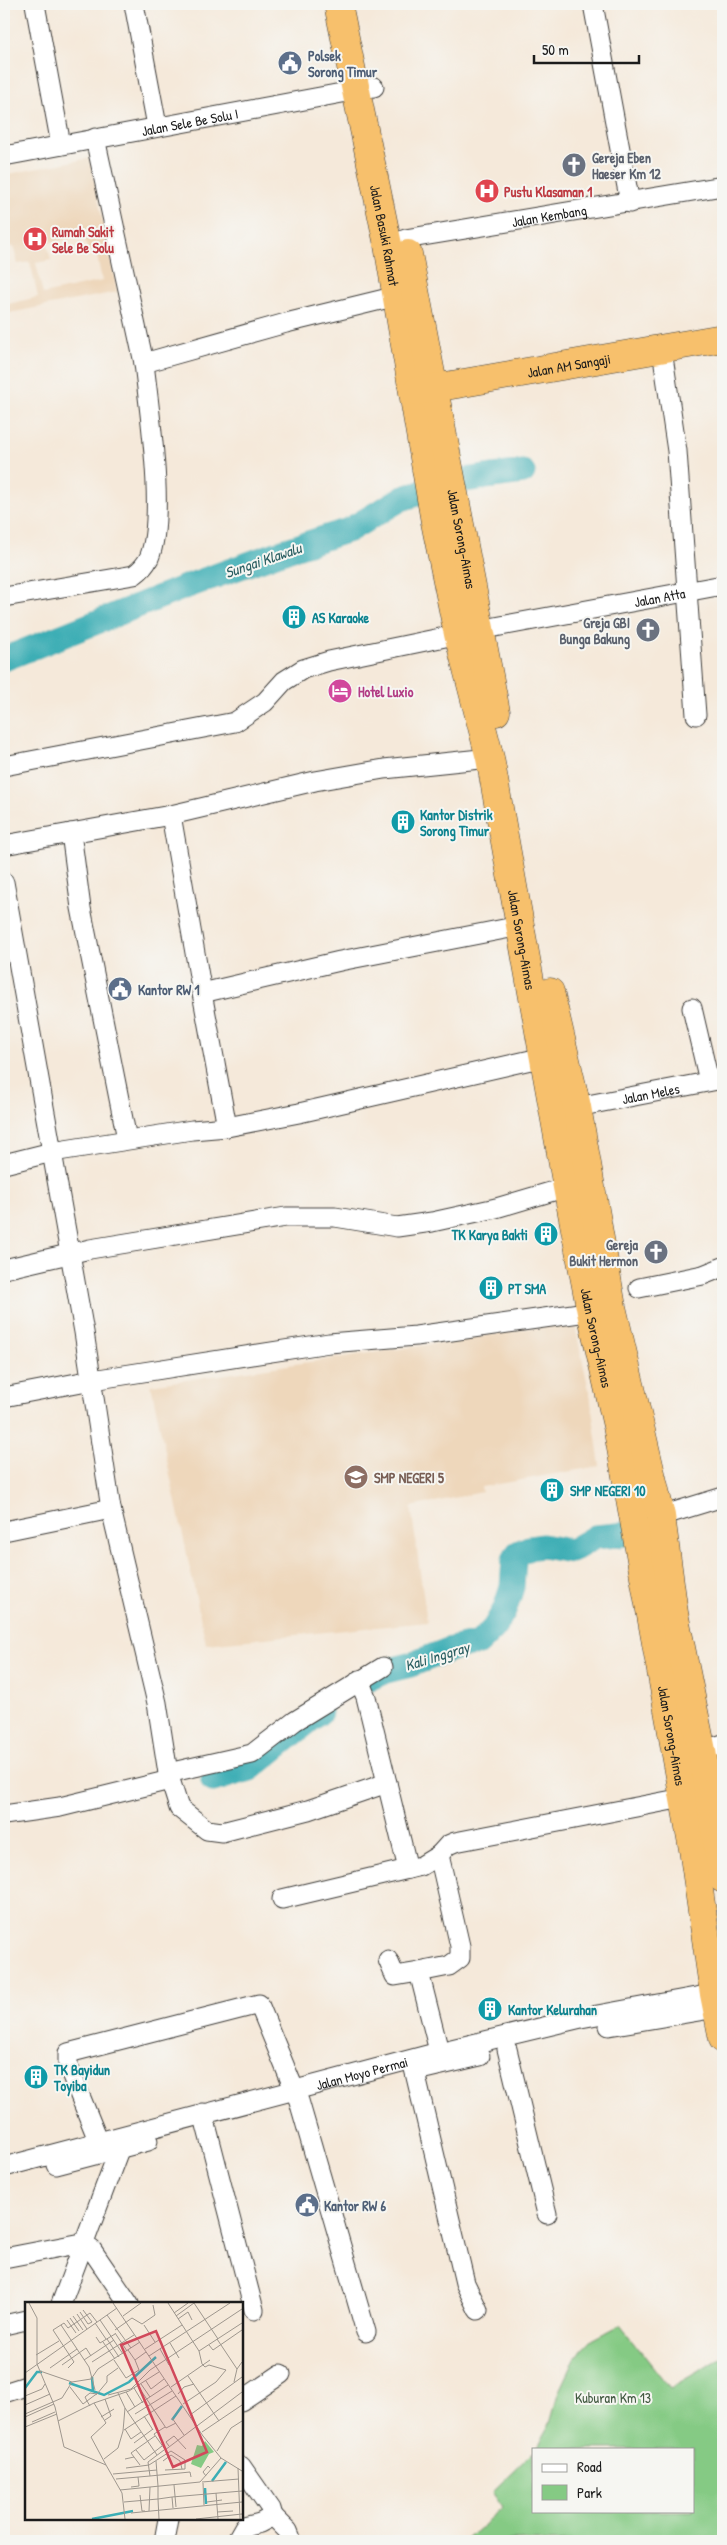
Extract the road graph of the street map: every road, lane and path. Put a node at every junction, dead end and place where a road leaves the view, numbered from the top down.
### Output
1 (35, 4) edge
2 (134, 4) edge
3 (338, 4) edge
4 (356, 4) edge
5 (593, 4) edge
6 (365, 89) junction
7 (158, 126) junction
8 (95, 138) junction
9 (61, 145) junction
10 (4, 156) edge
11 (723, 186) edge
12 (630, 203) junction
13 (405, 239) junction
14 (397, 296) junction
15 (723, 338) edge
16 (662, 350) junction
17 (144, 363) junction
18 (425, 390) junction
19 (436, 466) joint
20 (723, 585) edge
21 (686, 592) junction
22 (4, 597) edge
23 (468, 632) junction
24 (696, 715) dead end
25 (490, 758) junction
26 (4, 766) edge
27 (171, 815) junction
28 (71, 833) junction
29 (4, 845) edge
30 (4, 882) edge
31 (520, 926) junction
32 (202, 993) junction
33 (692, 1008) dead end
34 (544, 1057) junction
35 (716, 1080) edge
36 (577, 1107) junction
37 (226, 1127) junction
38 (127, 1139) junction
39 (52, 1152) junction
40 (4, 1164) edge
41 (567, 1188) junction
42 (70, 1254) junction
43 (723, 1267) edge
44 (4, 1269) edge
45 (639, 1288) dead end
46 (602, 1310) junction
47 (92, 1380) junction
48 (4, 1397) edge
49 (723, 1498) edge
50 (111, 1509) junction
51 (661, 1516) junction
52 (4, 1531) edge
53 (383, 1667) dead end
54 (361, 1685) junction
55 (713, 1747) edge
56 (169, 1776) junction
57 (388, 1783) junction
58 (683, 1798) junction
59 (4, 1815) edge
60 (438, 1855) junction
61 (408, 1869) junction
62 (723, 1879) edge
63 (282, 1899) dead end
64 (388, 1960) dead end
65 (420, 1972) junction
66 (719, 2000) edge
67 (723, 2039) edge
68 (507, 2049) junction
69 (441, 2058) junction
70 (413, 2065) junction
71 (297, 2095) junction
72 (205, 2119) junction
73 (98, 2140) junction
74 (122, 2142) junction
75 (4, 2167) edge
76 (4, 2178) edge
77 (548, 2214) dead end
78 (82, 2243) junction
79 (4, 2258) edge
80 (62, 2302) edge
81 (128, 2302) edge
82 (254, 2310) dead end
83 (478, 2310) dead end
84 (25, 2320) edge
85 (4, 2325) edge
86 (366, 2332) dead end
87 (281, 2374) dead end
88 (25, 2386) edge
89 (4, 2393) edge
90 (242, 2400) edge
91 (242, 2467) edge
92 (273, 2516) junction
93 (168, 2520) edge
94 (164, 2541) edge
95 (236, 2541) edge
96 (292, 2541) edge

1 - 9 street
2 - 7 street
3 - 6 highway, Jalan Basuki Rahmat
4 - 6 highway, Jalan Basuki Rahmat
5 - 12 street
6 - 7 street, Jalan Sele Be Solu I
6 - 13 highway, Jalan Basuki Rahmat
6 - 14 highway, Jalan Basuki Rahmat
7 - 8 street, Jalan Sele Be Solu I
8 - 9 street, Jalan Sele Be Solu I
8 - 17 street
9 - 10 street, Jalan Sele Be Solu I
11 - 12 street, Jalan Kembang
12 - 13 street, Jalan Kembang
13 - 18 highway, Jalan Basuki Rahmat
14 - 17 street
14 - 18 highway, Jalan Basuki Rahmat
15 - 16 highway, Jalan AM Sangaji
16 - 18 highway, Jalan AM Sangaji
16 - 21 street
17 - 22 street
18 - 19 highway, Jalan Basuki Rahmat
19 - 23 highway, Jalan Sorong-Aimas
20 - 21 street, Jalan Atta
21 - 23 street, Jalan Atta
21 - 24 street
23 - 25 highway, Jalan Sorong-Aimas
23 - 26 street, Jalan Atta
23 - 36 highway, Jalan Sorong-Aimas
25 - 27 street
25 - 31 highway, Jalan Sorong-Aimas
27 - 28 street
27 - 32 street
28 - 29 street
28 - 38 street
30 - 39 street
31 - 32 street
31 - 34 highway, Jalan Sorong-Aimas
32 - 37 street
33 - 35 street
34 - 37 street
34 - 41 highway, Jalan Sorong-Aimas
35 - 36 street, Jalan Meles
36 - 46 highway, Jalan Sorong-Aimas
37 - 38 street
38 - 39 street
39 - 40 street
39 - 42 street
41 - 42 street
41 - 46 highway, Jalan Sorong-Aimas
42 - 44 street
42 - 47 street
43 - 45 street
46 - 47 street
46 - 51 highway, Jalan Sorong-Aimas
46 - 58 highway, Jalan Sorong-Aimas
47 - 48 street
47 - 50 street
49 - 51 street
50 - 52 street
50 - 56 street
51 - 55 highway, Jalan Sorong-Aimas
53 - 54 street
54 - 56 street
54 - 57 street
55 - 62 highway, Jalan Sorong-Aimas
56 - 57 street
56 - 59 street
57 - 61 street
58 - 60 street
58 - 66 highway, Jalan Sorong-Aimas
60 - 61 street
60 - 65 street
61 - 63 street
64 - 65 street
65 - 69 street
66 - 67 highway, Jalan Sorong-Aimas
66 - 68 street, Jalan Moyo Permai
66 - 69 street, Jalan Moyo Permai
68 - 69 street, Jalan Moyo Permai
68 - 77 street
69 - 70 street, Jalan Moyo Permai
70 - 71 street, Jalan Moyo Permai
70 - 83 street
71 - 72 street, Jalan Moyo Permai
71 - 73 street
71 - 86 street
72 - 74 street, Jalan Moyo Permai
72 - 82 street
73 - 74 street, Jalan Moyo Permai
73 - 75 street, Jalan Moyo Permai
74 - 76 street, Jalan Moyo Permai
74 - 78 street
78 - 79 street
78 - 80 street
78 - 81 street
84 - 85 street
87 - 90 street
88 - 89 street
91 - 92 street
92 - 95 street
92 - 96 street
93 - 94 street

